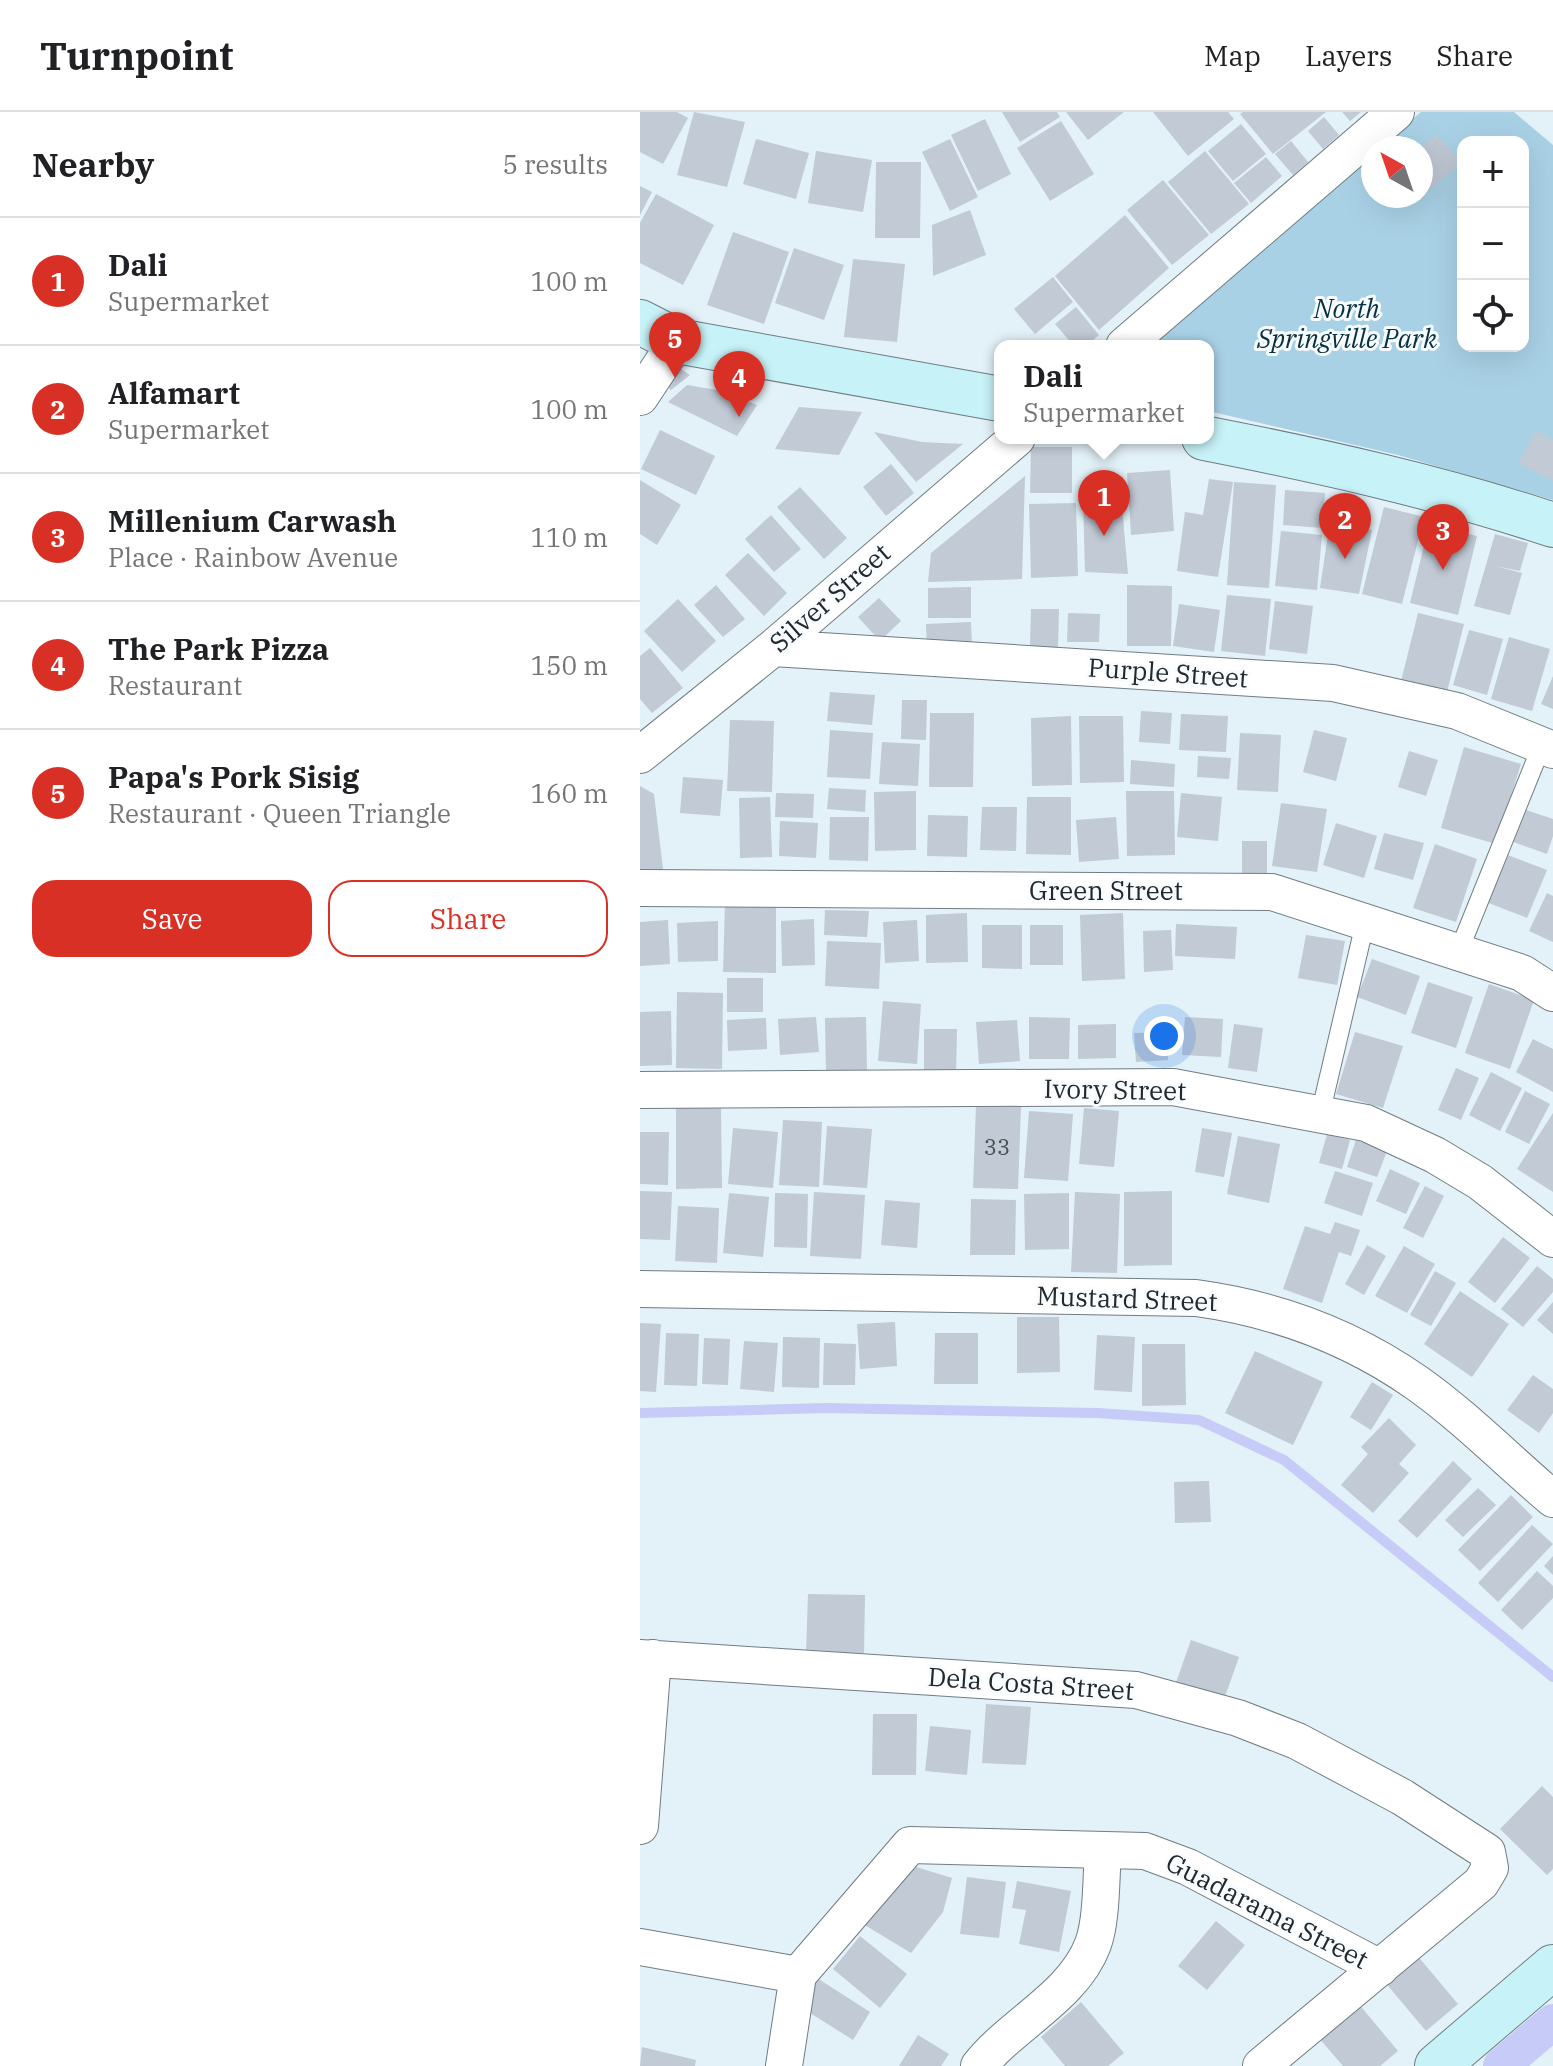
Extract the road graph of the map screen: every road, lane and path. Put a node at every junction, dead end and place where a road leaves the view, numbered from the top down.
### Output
1 (1396, 112) edge
2 (658, 332) edge
3 (1131, 340) edge
4 (640, 397) edge
5 (994, 398) edge
6 (1214, 440) edge
7 (1010, 444) edge
8 (1553, 525) edge
9 (773, 648) junction
10 (1547, 748) edge
11 (640, 755) edge
12 (640, 888) edge
13 (1365, 923) junction
14 (1458, 953) junction
15 (1553, 993) edge
16 (640, 1090) edge
17 (1320, 1115) junction
18 (1553, 1239) edge
19 (640, 1289) edge
20 (1553, 1499) edge
21 (646, 1658) edge
22 (640, 1826) edge
23 (1103, 1850) junction
24 (640, 1947) edge
25 (1553, 1967) edge
26 (1380, 1968) junction
27 (798, 1975) junction
28 (784, 2066) edge
29 (979, 2066) edge
30 (1261, 2066) edge
31 (1437, 2066) edge

1 - 3 street
2 - 4 street
2 - 5 street
6 - 8 street
7 - 9 street, Silver Street
9 - 10 street, Purple Street
9 - 11 street, Silver Street
10 - 14 lane
12 - 13 street, Green Street
13 - 14 street, Green Street
13 - 17 lane
14 - 15 street, Green Street
16 - 17 street, Ivory Street
17 - 18 street, Ivory Street
19 - 20 street, Mustard Street
21 - 22 street
21 - 26 street, Dela Costa Street
23 - 26 street, Guadarama Street
23 - 27 street, Guadarama Street
23 - 29 street
24 - 27 street
25 - 31 street
26 - 30 street
27 - 28 street

